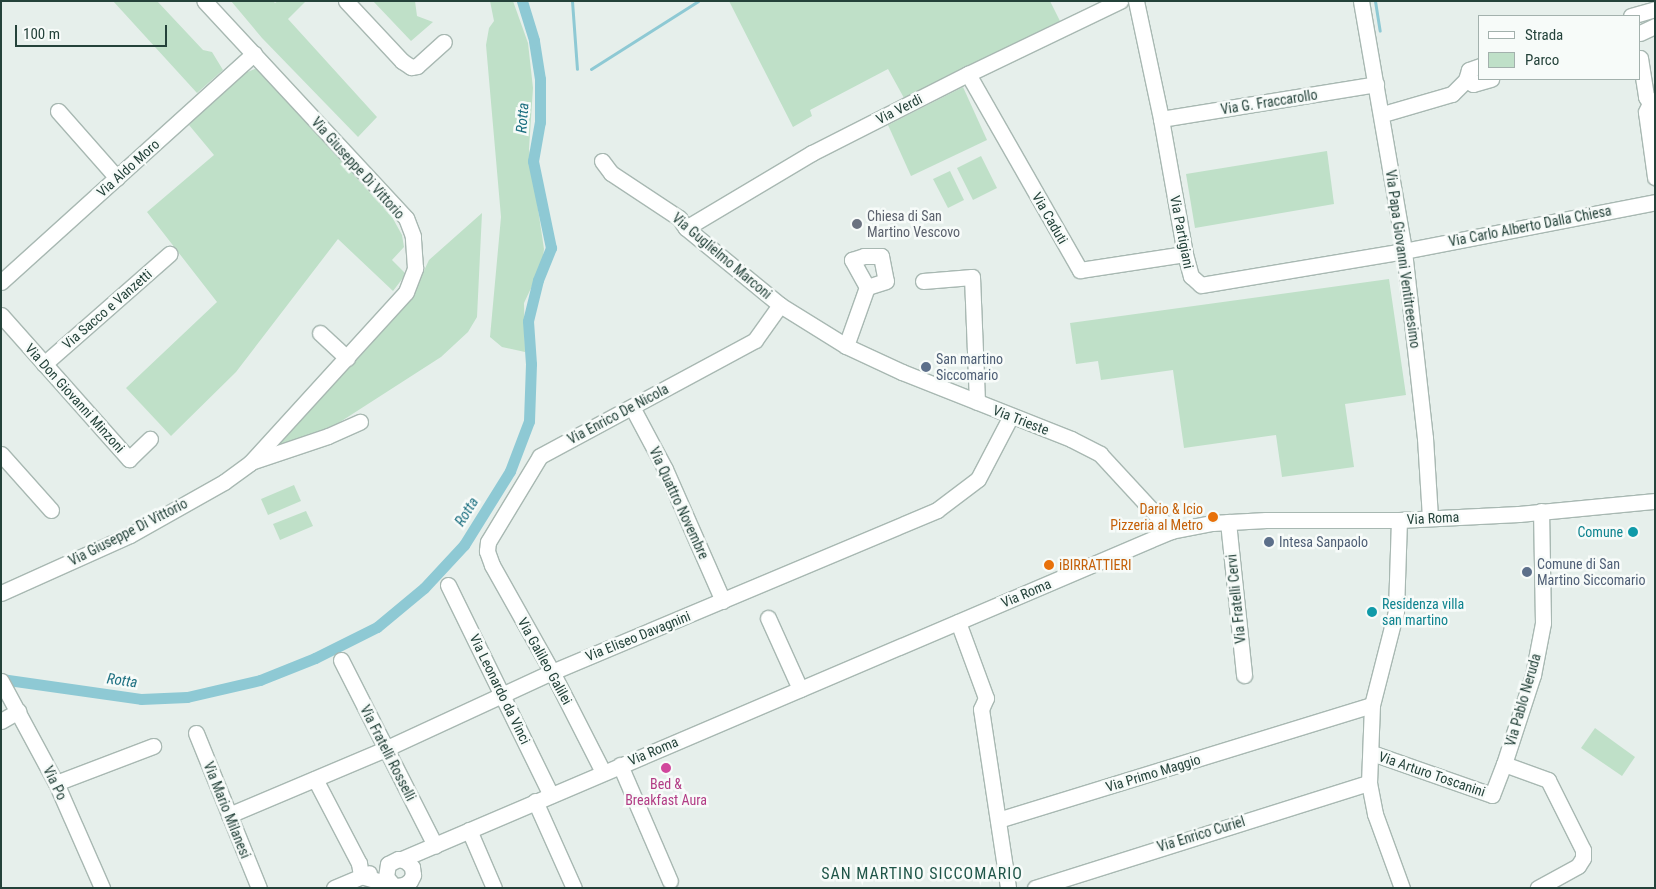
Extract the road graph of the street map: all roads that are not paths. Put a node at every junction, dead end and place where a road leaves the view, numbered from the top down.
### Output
1 (204, 1) edge
2 (346, 1) edge
3 (1120, 1) edge
4 (1136, 1) edge
5 (1362, 1) edge
6 (1643, 12) edge
7 (1648, 29) edge
8 (444, 42) dead end
9 (254, 54) junction
10 (1641, 64) edge
11 (1478, 67) edge
12 (968, 74) junction
13 (1466, 80) junction
14 (1487, 80) edge
15 (1376, 84) junction
16 (1652, 101) edge
17 (58, 111) dead end
18 (1382, 114) junction
19 (1161, 119) junction
20 (602, 161) dead end
21 (1655, 177) edge
22 (117, 178) junction
23 (1655, 202) edge
24 (686, 228) junction
25 (1404, 251) junction
26 (169, 254) dead end
27 (1185, 254) junction
28 (924, 281) dead end
29 (1, 282) edge
30 (867, 287) dead end
31 (780, 305) junction
32 (1, 315) edge
33 (320, 333) dead end
34 (846, 346) junction
35 (347, 358) junction
36 (44, 364) junction
37 (977, 402) junction
38 (632, 407) junction
39 (1011, 416) junction
40 (360, 422) dead end
41 (150, 439) dead end
42 (1, 454) edge
43 (250, 462) junction
44 (1655, 501) edge
45 (51, 510) dead end
46 (1541, 512) junction
47 (1430, 518) junction
48 (1399, 520) junction
49 (1228, 522) junction
50 (1171, 531) junction
51 (487, 551) joint
52 (448, 585) dead end
53 (1, 593) edge
54 (724, 601) junction
55 (768, 618) dead end
56 (958, 622) junction
57 (341, 660) dead end
58 (552, 672) junction
59 (1244, 675) dead end
60 (4, 686) edge
61 (800, 689) junction
62 (503, 695) junction
63 (1372, 705) junction
64 (18, 711) junction
65 (1, 721) edge
66 (196, 733) dead end
67 (153, 746) dead end
68 (385, 749) junction
69 (1372, 753) junction
70 (1504, 764) junction
71 (620, 765) junction
72 (603, 772) junction
73 (315, 779) junction
74 (56, 783) junction
75 (1369, 783) junction
76 (551, 795) junction
77 (1492, 795) joint
78 (535, 801) junction
79 (229, 815) junction
80 (998, 820) junction
81 (469, 830) junction
82 (435, 845) junction
83 (402, 859) junction
84 (386, 868) junction
85 (361, 876) junction
86 (670, 881) dead end
87 (404, 883) edge
88 (102, 888) edge
89 (259, 888) edge
90 (334, 888) edge
91 (494, 888) edge
92 (574, 888) edge
93 (1008, 888) edge
94 (1034, 888) edge
95 (1402, 888) edge
96 (1538, 888) edge

1 - 9 street, Via Giuseppe Di Vittorio
2 - 8 street
3 - 12 street, Via Verdi
4 - 19 street, Via Partigiani
5 - 15 street, Via Papa Giovanni Ventitreesimo
6 - 7 street
9 - 22 street, Via Aldo Moro
9 - 35 street, Via Giuseppe Di Vittorio
10 - 16 street
11 - 13 street
12 - 24 street, Via Verdi
12 - 27 street, Via Caduti
13 - 14 street
13 - 18 street
15 - 18 street, Via Papa Giovanni Ventitreesimo
15 - 19 street, Via G. Fraccarollo
16 - 21 street
17 - 22 street
18 - 25 street, Via Papa Giovanni Ventitreesimo
19 - 27 street, Via Partigiani
20 - 24 street, Via Guglielmo Marconi
22 - 29 street, Via Aldo Moro
23 - 25 street, Via Carlo Alberto Dalla Chiesa
24 - 31 street, Via Guglielmo Marconi
25 - 27 street, Via Partigiani
25 - 47 street, Via Papa Giovanni Ventitreesimo
26 - 36 street, Via Sacco e Vanzetti
28 - 37 street
30 - 34 street
31 - 34 street, Via Guglielmo Marconi
31 - 38 street, Via Enrico De Nicola
32 - 36 street, Via Don Giovanni Minzoni
33 - 35 street
34 - 37 street, Via Trieste
35 - 43 street, Via Giuseppe Di Vittorio
36 - 41 street, Via Don Giovanni Minzoni
37 - 39 street, Via Trieste
38 - 51 street, Via Enrico De Nicola
38 - 54 street, Via Quattro Novembre
39 - 50 street, Via Trieste
39 - 54 street, Via Eliseo Davagnini
40 - 43 street, Via Giuseppe Di Vittorio
42 - 45 street
43 - 53 street, Via Giuseppe Di Vittorio
44 - 46 street, Via Roma
46 - 47 street, Via Roma
46 - 70 street, Via Pablo Neruda
47 - 48 street, Via Roma
48 - 49 street, Via Roma
48 - 63 street
49 - 50 street, Via Roma
49 - 59 street, Via Fratelli Cervi
50 - 56 street, Via Roma
51 - 58 street, Via Galileo Galilei
52 - 62 street, Via Leonardo da Vinci
54 - 58 street, Via Eliseo Davagnini
55 - 61 street
56 - 61 street, Via Roma
56 - 80 street
57 - 68 street, Via Fratelli Rosselli
58 - 62 street, Via Eliseo Davagnini
58 - 72 street, Via Galileo Galilei
60 - 64 street, Via Po
61 - 71 street, Via Roma
62 - 68 street, Via Eliseo Davagnini
62 - 76 street, Via Leonardo da Vinci
63 - 69 street
63 - 80 street, Via Primo Maggio
64 - 65 street
64 - 74 street, Via Po
66 - 79 street, Via Mario Milanesi
67 - 74 street
68 - 73 street, Via Eliseo Davagnini
68 - 82 street, Via Fratelli Rosselli
69 - 75 street
69 - 77 street, Via Arturo Toscanini
70 - 77 street, Via Pablo Neruda
70 - 96 street
71 - 72 street, Via Roma
71 - 86 street
72 - 76 street, Via Roma
73 - 79 street, Via Eliseo Davagnini
73 - 85 street
74 - 88 street, Via Po
75 - 94 street, Via Enrico Curiel
75 - 95 street
76 - 78 street, Via Roma
78 - 81 street, Via Roma
78 - 92 street
79 - 89 street, Via Mario Milanesi
80 - 93 street
81 - 82 street, Via Roma
81 - 91 street
82 - 83 street, Via Roma
82 - 87 street, Via Roma
83 - 84 street, Via Roma
83 - 87 street
84 - 85 street
84 - 87 street
85 - 87 street
85 - 90 street

